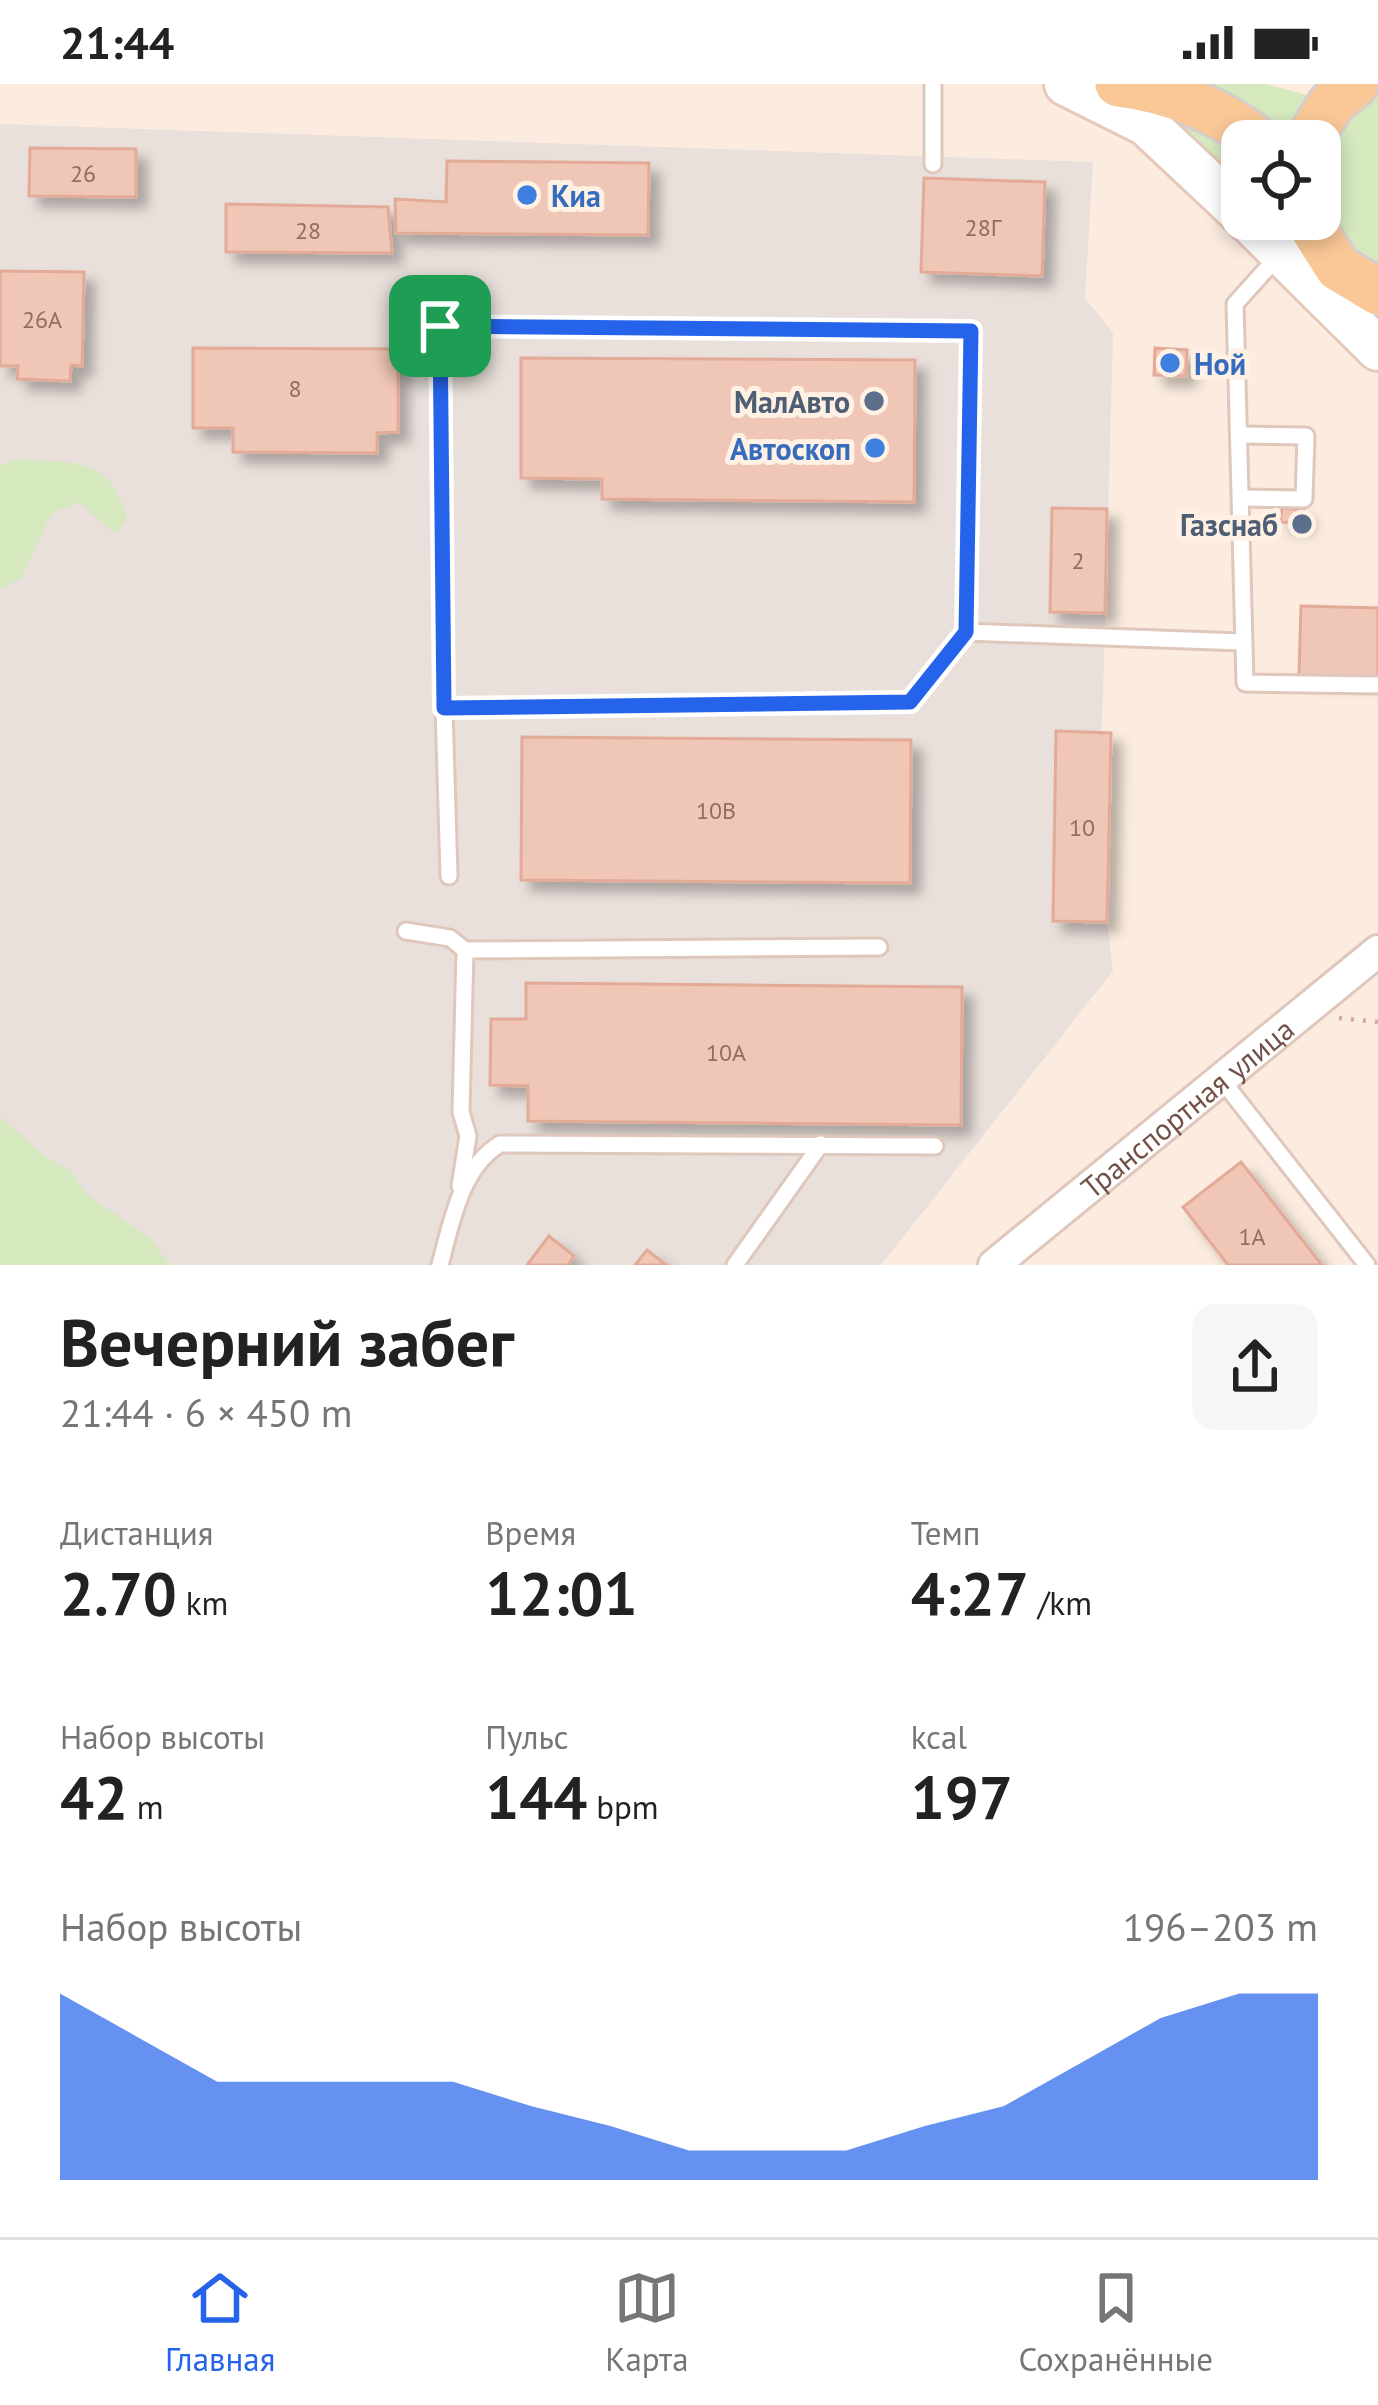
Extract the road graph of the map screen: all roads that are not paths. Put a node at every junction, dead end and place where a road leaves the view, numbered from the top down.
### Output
1 (933, 84) edge
2 (1066, 84) edge
3 (1118, 84) edge
4 (1294, 84) edge
5 (1348, 89) edge
6 (1221, 120) edge
7 (1324, 120) edge
8 (932, 164) dead end
9 (1221, 195) edge
10 (1291, 240) edge
11 (1297, 240) edge
12 (1300, 240) edge
13 (1378, 292) edge
14 (1378, 349) edge
15 (1241, 435) junction
16 (1243, 498) junction
17 (966, 632) junction
18 (1241, 642) junction
19 (1378, 686) edge
20 (444, 708) junction
21 (449, 877) dead end
22 (406, 931) dead end
23 (879, 947) dead end
24 (465, 950) junction
25 (1378, 952) edge
26 (1221, 1079) junction
27 (821, 1144) junction
28 (935, 1146) dead end
29 (455, 1213) junction
30 (440, 1265) edge
31 (735, 1265) edge
32 (994, 1265) edge
33 (1367, 1265) edge

1 - 8 lane
2 - 9 main road
3 - 6 main road
4 - 5 main road
5 - 7 main road
10 - 15 lane
11 - 14 main road
12 - 13 main road
15 - 16 lane
15 - 16 lane
16 - 18 lane
17 - 18 lane
17 - 20 lane
17 - 20 lane
18 - 19 lane
20 - 21 lane
22 - 24 lane
23 - 24 lane
24 - 29 lane
25 - 26 street, Транспортная улица
26 - 32 street, Транспортная улица
26 - 33 lane
27 - 28 lane
27 - 29 lane
27 - 31 lane
29 - 30 lane

